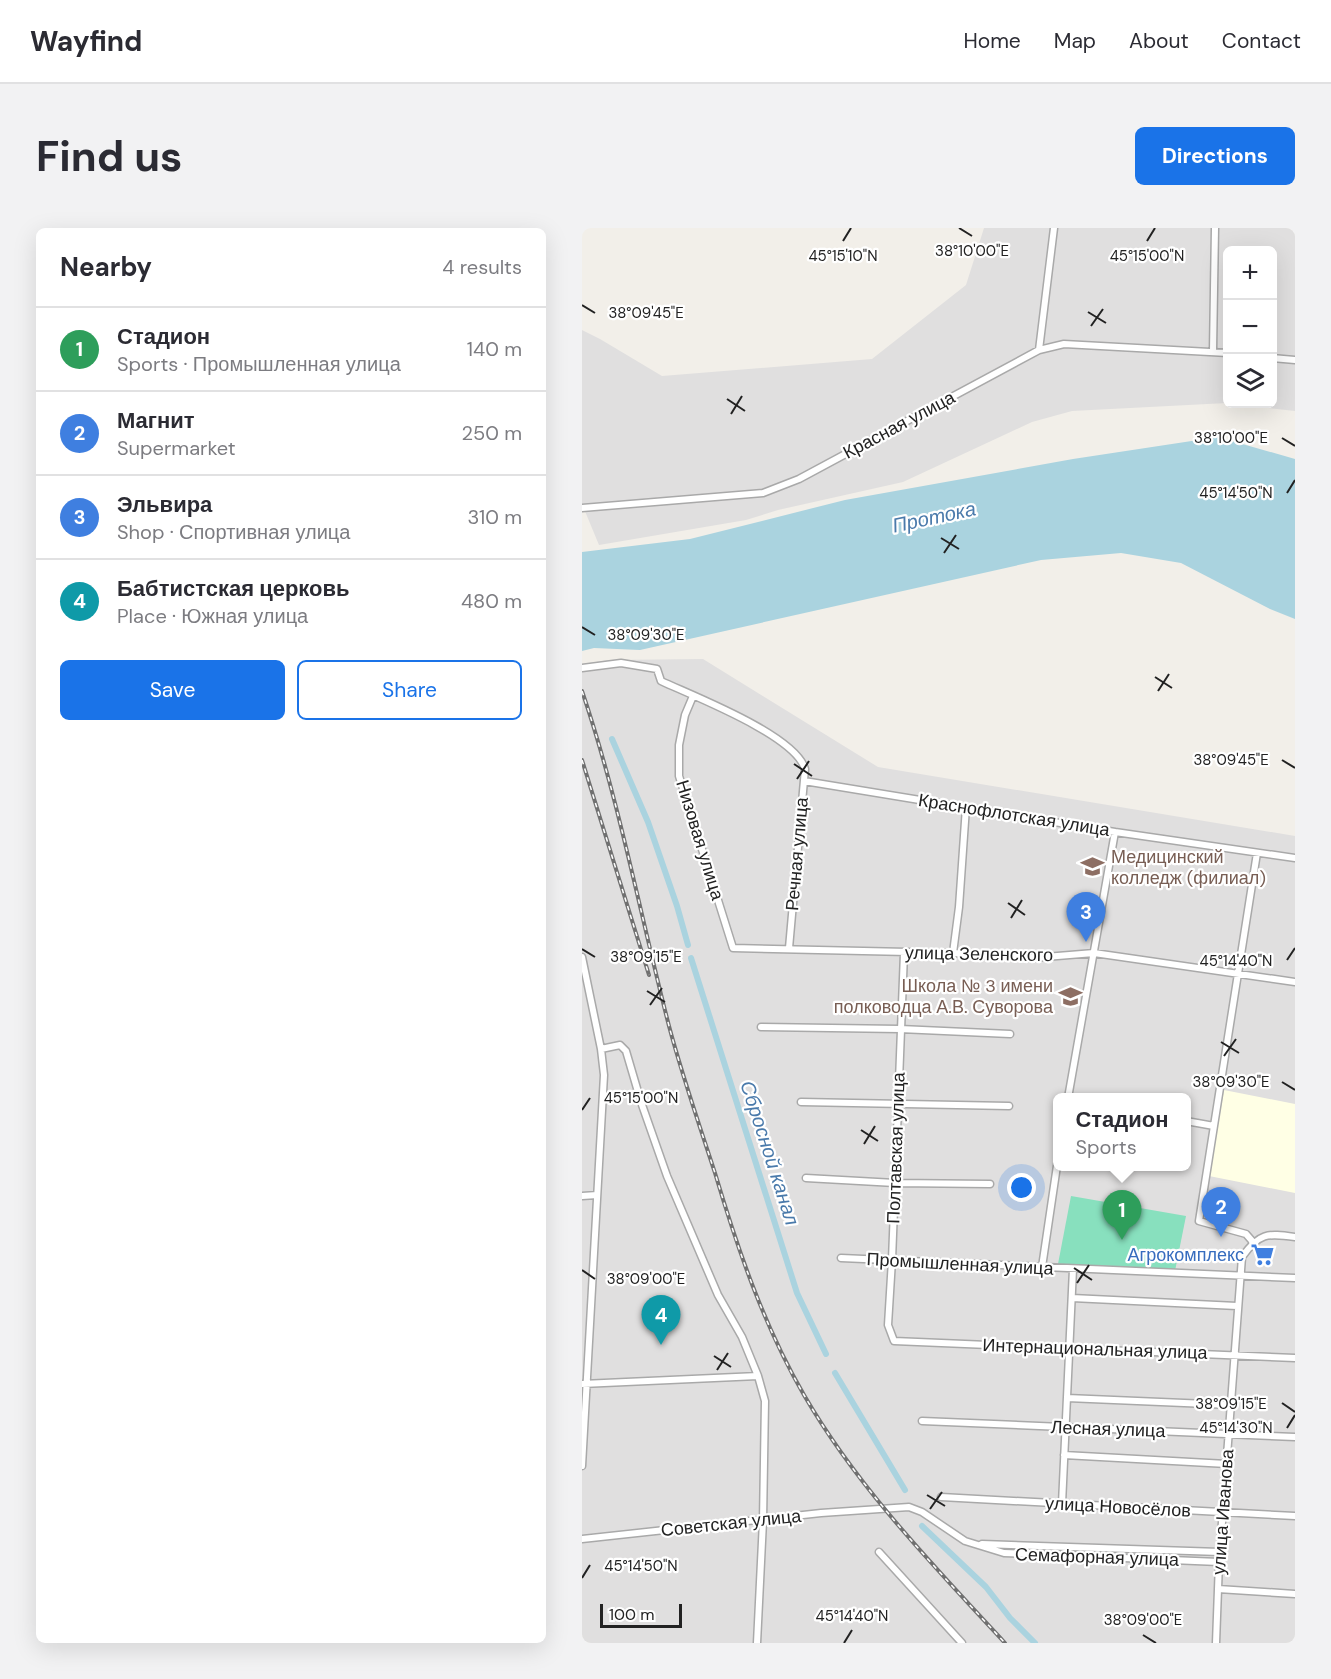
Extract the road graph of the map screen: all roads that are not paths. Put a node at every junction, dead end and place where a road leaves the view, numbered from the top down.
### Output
1 (1054, 228) edge
2 (1215, 228) edge
3 (1039, 350) junction
4 (1213, 351) junction
5 (1223, 352) edge
6 (1277, 358) edge
7 (1295, 360) edge
8 (582, 508) edge
9 (582, 668) edge
10 (693, 696) junction
11 (804, 781) junction
12 (966, 807) junction
13 (1115, 832) junction
14 (1257, 853) junction
15 (1295, 858) edge
16 (733, 948) joint
17 (789, 948) junction
18 (904, 953) junction
19 (953, 953) junction
20 (1094, 953) junction
21 (582, 957) edge
22 (1237, 974) junction
23 (1295, 982) edge
24 (761, 1027) dead end
25 (900, 1029) junction
26 (1010, 1034) dead end
27 (601, 1048) junction
28 (1069, 1093) edge
29 (801, 1102) dead end
30 (897, 1104) junction
31 (1009, 1106) dead end
32 (1191, 1122) edge
33 (1214, 1126) junction
34 (1056, 1171) edge
35 (806, 1178) dead end
36 (895, 1183) junction
37 (990, 1184) dead end
38 (597, 1195) junction
39 (582, 1196) edge
40 (1295, 1237) edge
41 (1252, 1242) junction
42 (841, 1258) dead end
43 (892, 1260) junction
44 (1042, 1267) junction
45 (1073, 1269) junction
46 (1240, 1275) junction
47 (1295, 1278) edge
48 (1072, 1298) junction
49 (1237, 1306) junction
50 (894, 1341) joint
51 (1069, 1348) junction
52 (1235, 1355) junction
53 (1295, 1358) edge
54 (758, 1376) junction
55 (585, 1384) edge
56 (1067, 1398) junction
57 (1231, 1405) junction
58 (922, 1420) dead end
59 (1065, 1427) junction
60 (1229, 1434) junction
61 (1295, 1437) edge
62 (1064, 1455) junction
63 (1227, 1464) junction
64 (582, 1466) edge
65 (941, 1497) dead end
66 (1062, 1504) junction
67 (879, 1510) joint
68 (1224, 1512) junction
69 (1295, 1516) edge
70 (763, 1521) junction
71 (582, 1539) edge
72 (975, 1544) junction
73 (1004, 1544) junction
74 (879, 1552) dead end
75 (1220, 1552) junction
76 (1004, 1553) junction
77 (1219, 1562) junction
78 (1218, 1589) junction
79 (1295, 1594) edge
80 (757, 1643) edge
81 (962, 1643) edge
82 (1216, 1643) edge

1 - 3 street
2 - 4 street
3 - 4 street, Красная улица
3 - 8 street, Красная улица
4 - 5 street, Красная улица
6 - 7 street
9 - 10 street
10 - 11 street, Речная улица
10 - 16 street, Низовая улица
11 - 12 street, Краснофлотская улица
11 - 17 street, Речная улица
12 - 13 street, Краснофлотская улица
12 - 19 street
13 - 14 street, Краснофлотская улица
13 - 20 street
14 - 15 street, Краснофлотская улица
14 - 22 street
16 - 17 street, улица Зеленского
17 - 18 street, улица Зеленского
18 - 19 street, улица Зеленского
18 - 25 street, Полтавская улица
19 - 20 street, улица Зеленского
20 - 22 street, улица Зеленского
20 - 28 street
21 - 27 street
22 - 23 street, улица Зеленского
22 - 33 street
24 - 25 street
25 - 26 street
25 - 30 street, Полтавская улица
27 - 38 street
27 - 54 street
29 - 30 street
30 - 31 street
30 - 36 street, Полтавская улица
32 - 33 street
33 - 41 street
34 - 44 street
35 - 36 street
36 - 37 street
36 - 43 street, Полтавская улица
38 - 39 street
38 - 55 street
40 - 41 street
41 - 46 street, улица Иванова
42 - 43 street, Промышленная улица
43 - 44 street, Промышленная улица
43 - 50 street, Полтавская улица
44 - 45 street, Промышленная улица
45 - 46 street, Промышленная улица
45 - 48 street
46 - 47 street, Промышленная улица
46 - 49 street, улица Иванова
48 - 49 street
48 - 51 street
49 - 52 street, улица Иванова
50 - 51 street, Интернациональная улица
51 - 52 street, Интернациональная улица
51 - 56 street
52 - 53 street, Интернациональная улица
52 - 57 street, улица Иванова
54 - 55 street
54 - 70 street
55 - 64 street
56 - 57 street
56 - 59 street
57 - 60 street, улица Иванова
58 - 59 street, Лесная улица
59 - 60 street, Лесная улица
59 - 62 street
60 - 61 street, Лесная улица
60 - 63 street, улица Иванова
62 - 63 street
62 - 66 street
63 - 68 street, улица Иванова
65 - 66 street, улица Новосёлов
66 - 68 street, улица Новосёлов
67 - 70 street, Советская улица
67 - 72 street, Семафорная улица
68 - 69 street, улица Новосёлов
68 - 75 street, улица Иванова
70 - 71 street, Советская улица
70 - 80 street
72 - 73 street, Семафорная улица
72 - 76 street, Семафорная улица
73 - 75 street, Семафорная улица
73 - 76 street
74 - 81 street
75 - 77 street, улица Иванова
76 - 77 street, Семафорная улица
77 - 78 street, улица Иванова
78 - 79 street
78 - 82 street, улица Иванова

